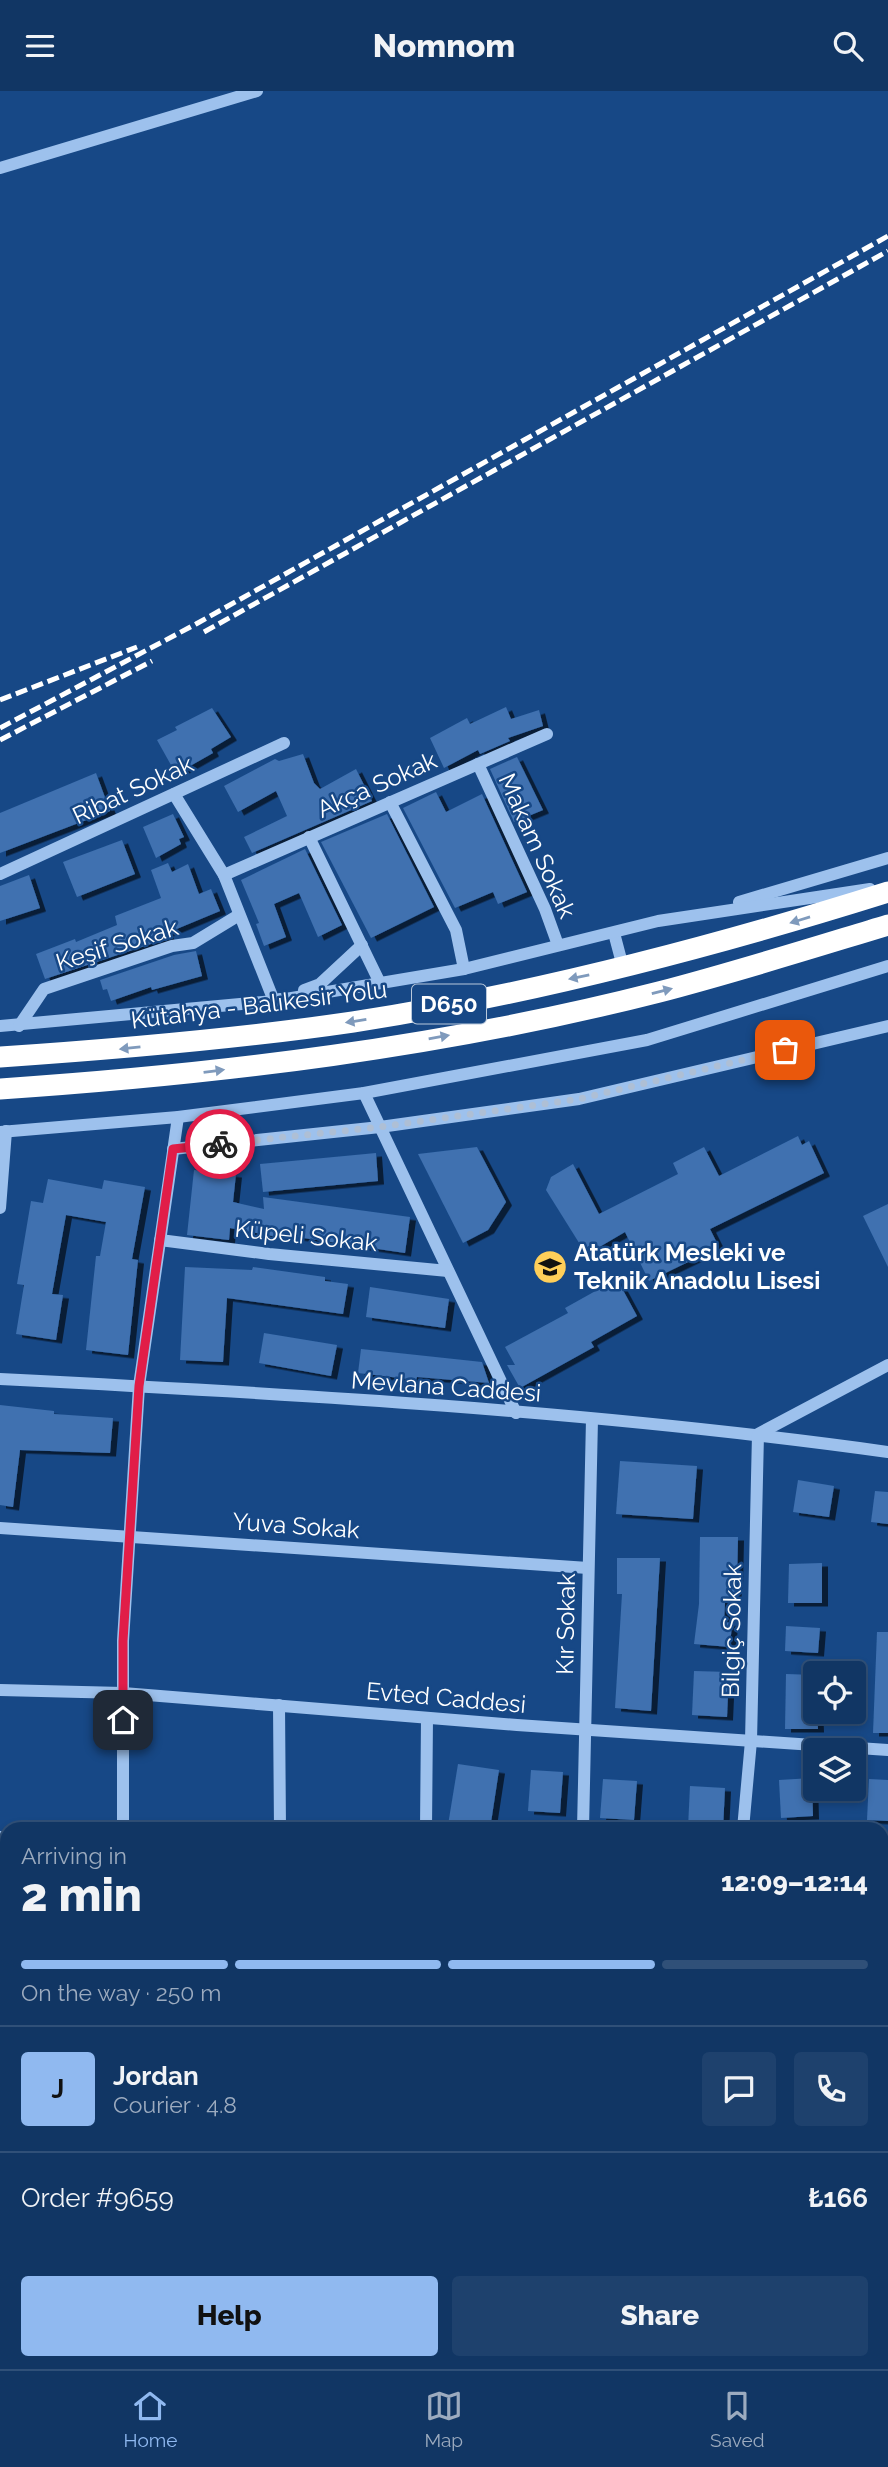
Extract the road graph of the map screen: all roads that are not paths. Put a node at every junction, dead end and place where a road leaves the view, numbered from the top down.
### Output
1 (257, 91) edge
2 (0, 168) edge
3 (547, 734) dead end
4 (284, 743) dead end
5 (478, 764) junction
6 (174, 794) junction
7 (390, 802) junction
8 (309, 838) junction
9 (888, 858) edge
10 (0, 874) edge
11 (224, 875) junction
12 (888, 886) edge
13 (888, 892) edge
14 (705, 913) junction
15 (239, 915) junction
16 (888, 925) edge
17 (614, 933) junction
18 (362, 945) junction
19 (558, 945) junction
20 (888, 966) edge
21 (623, 967) junction
22 (464, 969) junction
23 (379, 981) junction
24 (274, 1001) junction
25 (0, 1026) edge
26 (19, 1026) junction
27 (888, 1026) edge
28 (0, 1057) edge
29 (0, 1089) edge
30 (364, 1093) junction
31 (178, 1117) junction
32 (380, 1127) junction
33 (3, 1132) edge
34 (173, 1149) junction
35 (0, 1208) edge
36 (160, 1240) junction
37 (448, 1271) junction
38 (888, 1365) edge
39 (0, 1379) edge
40 (139, 1386) junction
41 (516, 1413) junction
42 (592, 1419) junction
43 (758, 1434) junction
44 (888, 1452) edge
45 (0, 1528) edge
46 (130, 1535) junction
47 (588, 1568) junction
48 (0, 1690) edge
49 (123, 1693) junction
50 (279, 1705) junction
51 (427, 1718) junction
52 (585, 1730) junction
53 (751, 1741) junction
54 (888, 1750) edge
55 (123, 1822) edge
56 (280, 1822) edge
57 (426, 1822) edge
58 (583, 1822) edge
59 (744, 1822) edge

1 - 2 street
3 - 5 street, Akça Sokak
4 - 6 street, Ribat Sokak
5 - 7 street, Akça Sokak
5 - 19 street, Makam Sokak
6 - 10 street, Ribat Sokak
6 - 11 street
7 - 8 street, Akça Sokak
7 - 22 street
8 - 11 street, Akça Sokak
8 - 18 street
9 - 14 street
11 - 15 street
12 - 14 street
13 -> 21 highway, Kütahya - Balıkesir Yolu / D650
14 - 17 street
15 - 24 street
15 - 26 street, Keşif Sokak
29 -> 16 highway, D650
17 - 19 street
17 - 21 street
18 - 23 street
18 - 24 street
19 - 22 street
20 - 30 street
21 -> 28 highway, Kütahya - Balıkesir Yolu / D650
22 - 23 street
23 - 24 street
24 - 26 street
25 - 26 street
27 - 32 street
30 - 31 street
30 - 32 street
31 - 33 street
31 - 34 street
32 - 34 street
32 - 37 street
33 - 35 street
34 - 36 street
36 - 37 street, Küpeli Sokak
36 - 40 street
37 - 41 street
38 - 43 street
39 - 40 street, Mevlana Caddesi
40 - 41 street, Mevlana Caddesi
40 - 46 street
41 - 42 street, Mevlana Caddesi
42 - 43 street, Mevlana Caddesi
42 - 47 street, Kır Sokak
43 - 44 street, Mevlana Caddesi
43 - 53 street, Bilgiç Sokak
45 - 46 street, Yuva Sokak
46 - 47 street, Yuva Sokak
46 - 49 street
47 - 52 street, Kır Sokak
48 - 49 street, Evted Caddesi
49 - 50 street, Evted Caddesi
49 - 55 street
50 - 51 street, Evted Caddesi
50 - 56 street
51 - 52 street, Evted Caddesi
51 - 57 street
52 - 53 street, Evted Caddesi
52 - 58 street, Kır Sokak
53 - 54 street, Evted Caddesi
53 - 59 street, Bilgiç Sokak

